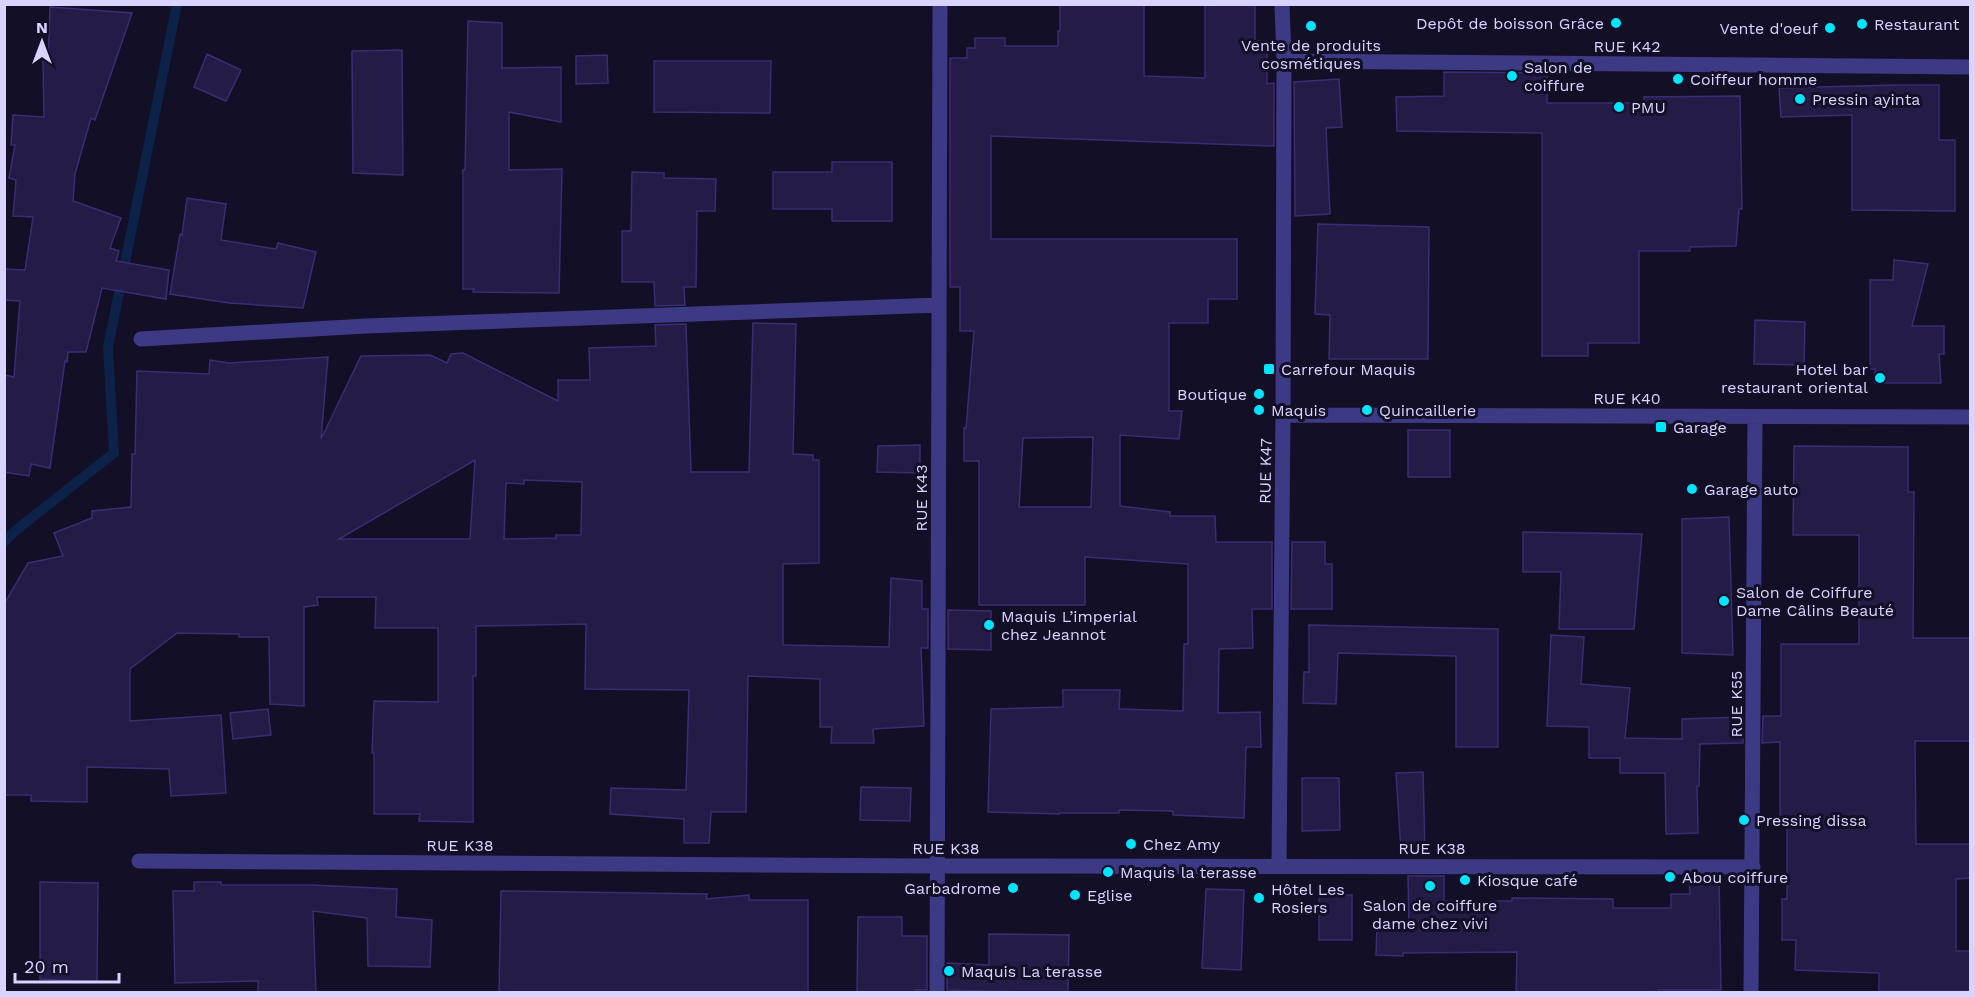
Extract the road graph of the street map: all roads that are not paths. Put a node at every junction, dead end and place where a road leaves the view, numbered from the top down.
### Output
1 (940, 4) edge
2 (1281, 4) edge
3 (1284, 61) junction
4 (1971, 67) edge
5 (939, 305) junction
6 (141, 339) dead end
7 (1283, 415) junction
8 (1755, 417) junction
9 (1971, 417) edge
10 (139, 861) dead end
11 (938, 866) junction
12 (1279, 866) junction
13 (1753, 867) junction
14 (937, 993) edge
15 (1751, 993) edge

1 - 5 street, RUE K43
2 - 3 street, RUE K47
3 - 4 street, RUE K42
3 - 7 street, RUE K47
5 - 6 street
5 - 11 street, RUE K43
7 - 8 street, RUE K40
7 - 12 street, RUE K47
8 - 9 street, RUE K40
8 - 13 street, RUE K55
10 - 11 street, RUE K38
11 - 12 street, RUE K38
11 - 14 street, RUE K43
12 - 13 street, RUE K38
13 - 15 street, RUE K55

